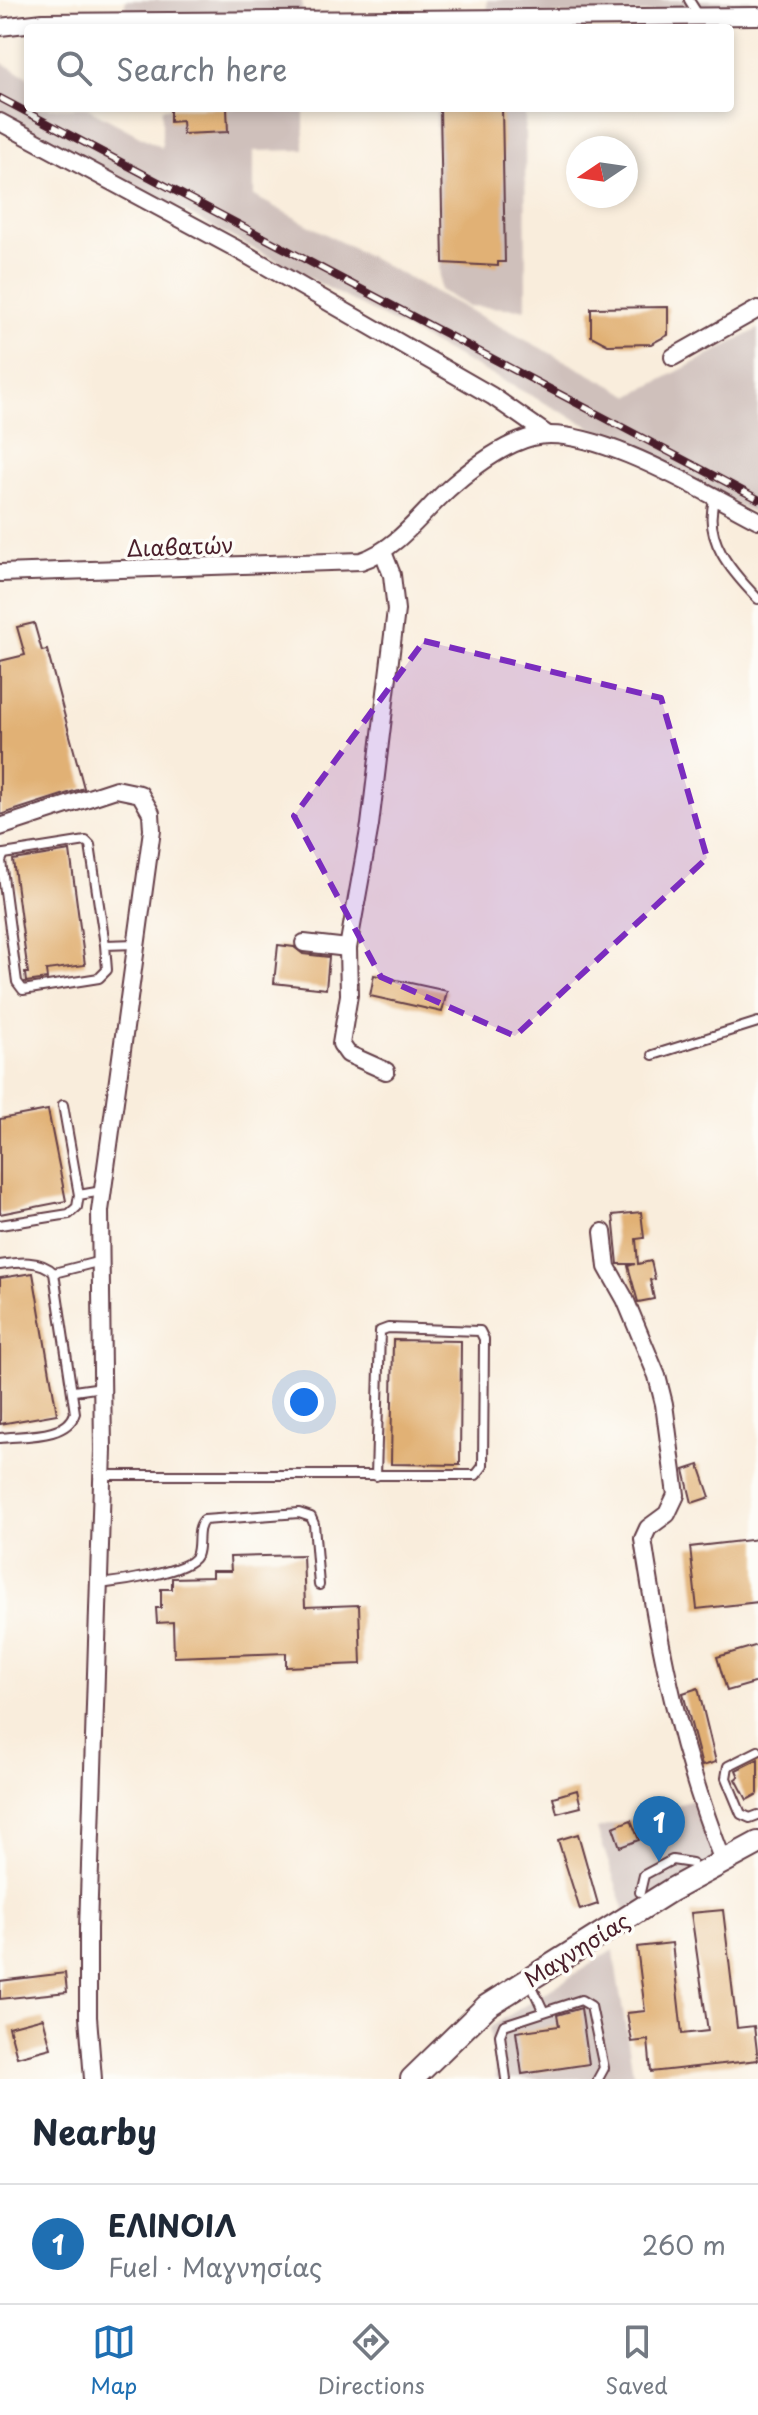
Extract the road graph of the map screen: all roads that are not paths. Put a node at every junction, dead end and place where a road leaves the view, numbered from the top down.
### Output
1 (689, 0) edge
2 (758, 16) edge
3 (700, 18) junction
4 (24, 24) edge
5 (26, 24) edge
6 (0, 27) edge
7 (0, 122) edge
8 (758, 309) edge
9 (673, 357) dead end
10 (548, 435) junction
11 (715, 498) junction
12 (758, 520) edge
13 (383, 552) junction
14 (0, 573) edge
15 (758, 599) edge
16 (0, 827) edge
17 (304, 943) dead end
18 (136, 944) junction
19 (105, 945) junction
20 (348, 948) junction
21 (758, 1022) edge
22 (653, 1055) dead end
23 (386, 1071) dead end
24 (63, 1105) dead end
25 (102, 1191) junction
26 (79, 1195) junction
27 (0, 1225) edge
28 (603, 1232) dead end
29 (101, 1261) junction
30 (0, 1265) edge
31 (54, 1273) junction
32 (103, 1387) junction
33 (74, 1391) junction
34 (0, 1438) edge
35 (103, 1475) junction
36 (376, 1476) junction
37 (100, 1584) junction
38 (319, 1585) dead end
39 (758, 1751) edge
40 (758, 1815) edge
41 (758, 1843) edge
42 (723, 1861) junction
43 (692, 1863) dead end
44 (640, 1892) dead end
45 (529, 1979) junction
46 (543, 2010) junction
47 (421, 2076) edge
48 (93, 2079) edge
49 (506, 2079) edge
50 (598, 2079) edge

1 - 3 lane
2 - 3 street
3 - 5 street
4 - 6 street
7 - 10 street
8 - 9 street
10 - 11 street
10 - 13 street
11 - 12 street
11 - 15 lane
13 - 14 street, Διαβατών
13 - 20 street
16 - 18 street
17 - 20 street
18 - 19 lane
18 - 25 street
19 - 19 lane
20 - 23 street
21 - 22 lane
24 - 26 lane
25 - 26 lane
25 - 29 street
26 - 27 lane
28 - 42 street
29 - 31 lane
29 - 32 street
30 - 31 lane
31 - 33 lane
32 - 33 lane
32 - 35 street
33 - 34 lane
35 - 36 lane
35 - 37 street
36 - 36 lane
37 - 38 lane
37 - 48 street
39 - 40 lane
41 - 42 street, Μαγνησίας
42 - 45 street, Μαγνησίας
43 - 44 lane
45 - 46 lane
45 - 47 street, Μαγνησίας
46 - 49 lane
46 - 50 lane

